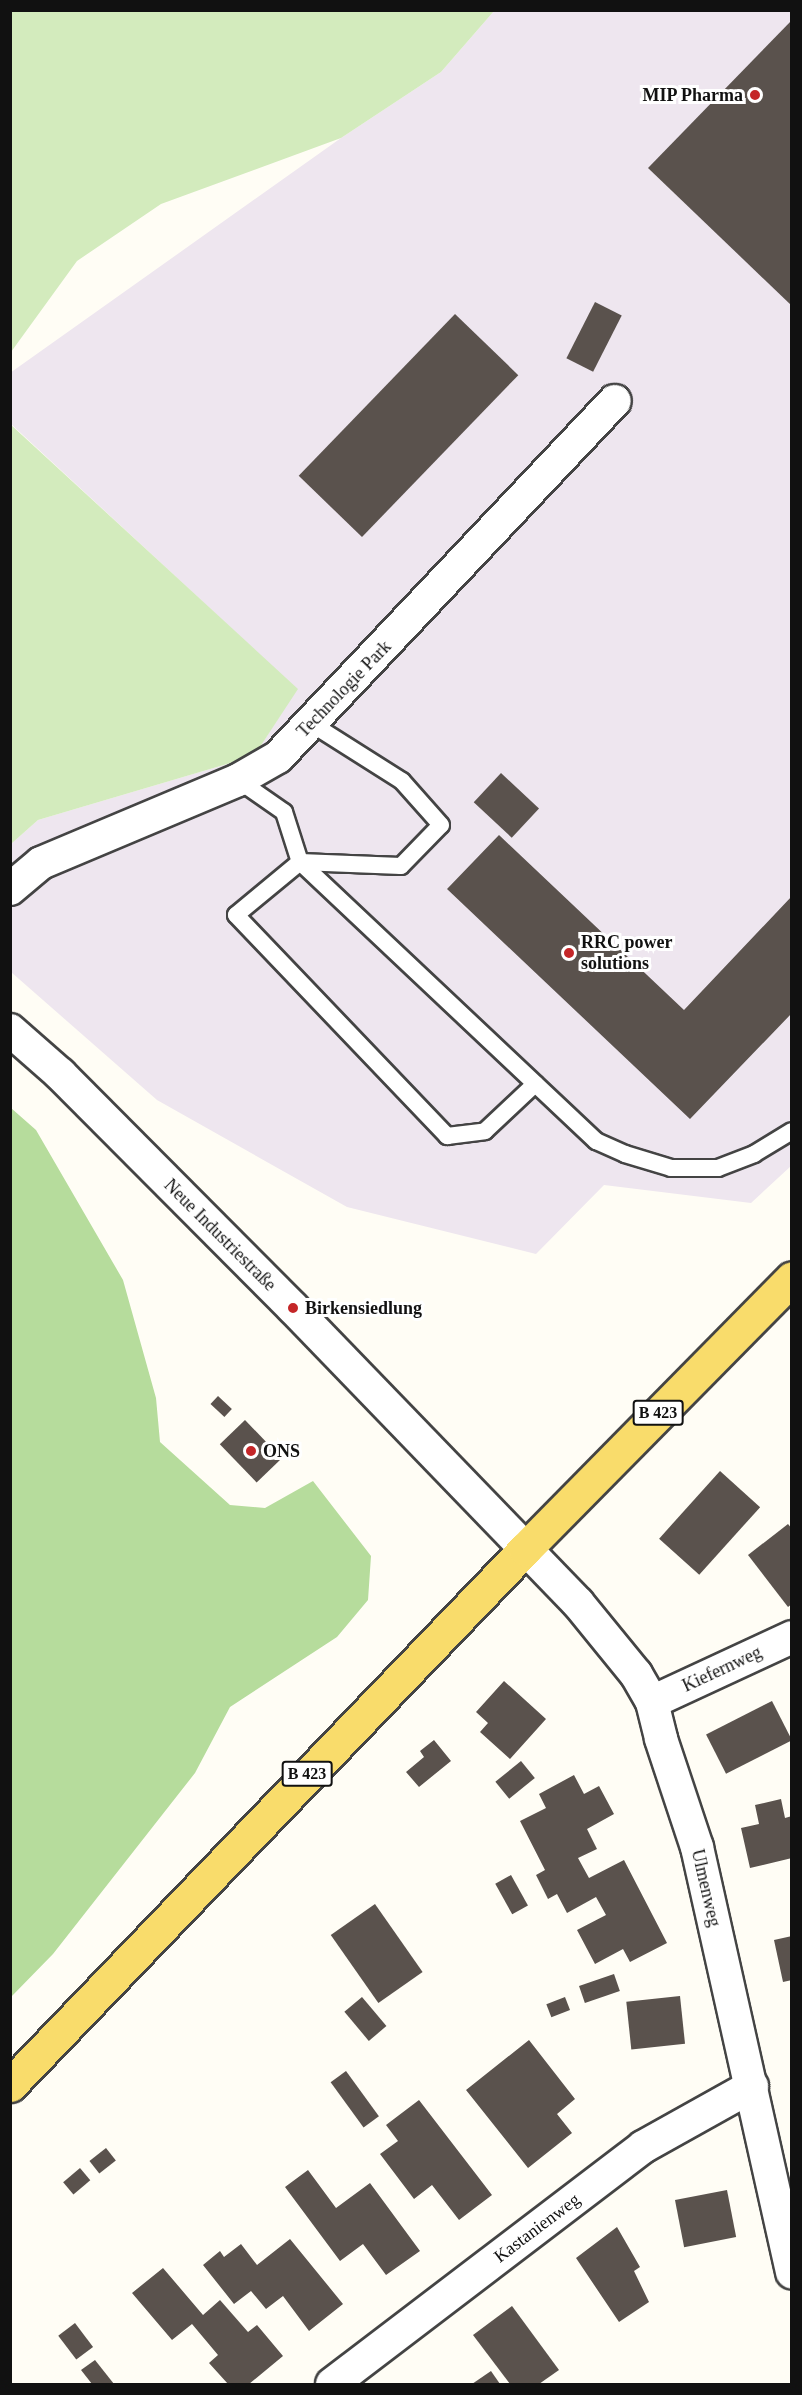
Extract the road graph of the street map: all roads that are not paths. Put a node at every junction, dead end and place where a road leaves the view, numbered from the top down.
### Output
1 (615, 401) dead end
2 (312, 724) junction
3 (238, 780) junction
4 (300, 862) junction
5 (10, 889) edge
6 (10, 1030) edge
7 (535, 1084) junction
8 (792, 1131) edge
9 (792, 1278) edge
10 (525, 1549) junction
11 (792, 1637) edge
12 (652, 1702) junction
13 (10, 2085) edge
14 (752, 2086) junction
15 (792, 2273) edge
16 (332, 2385) edge

1 - 2 street, Technologie Park
2 - 3 street, Technologie Park
2 - 4 lane
3 - 4 lane
3 - 5 street, Technologie Park
4 - 7 lane
4 - 7 lane
6 - 10 street, Neue Industriestraße
7 - 8 lane
9 - 10 main road, B 423
10 - 12 street, Ulmenweg
10 - 13 main road, B 423
11 - 12 street, Kiefernweg
12 - 14 street, Ulmenweg
14 - 15 street, Ulmenweg
14 - 16 street, Kastanienweg

